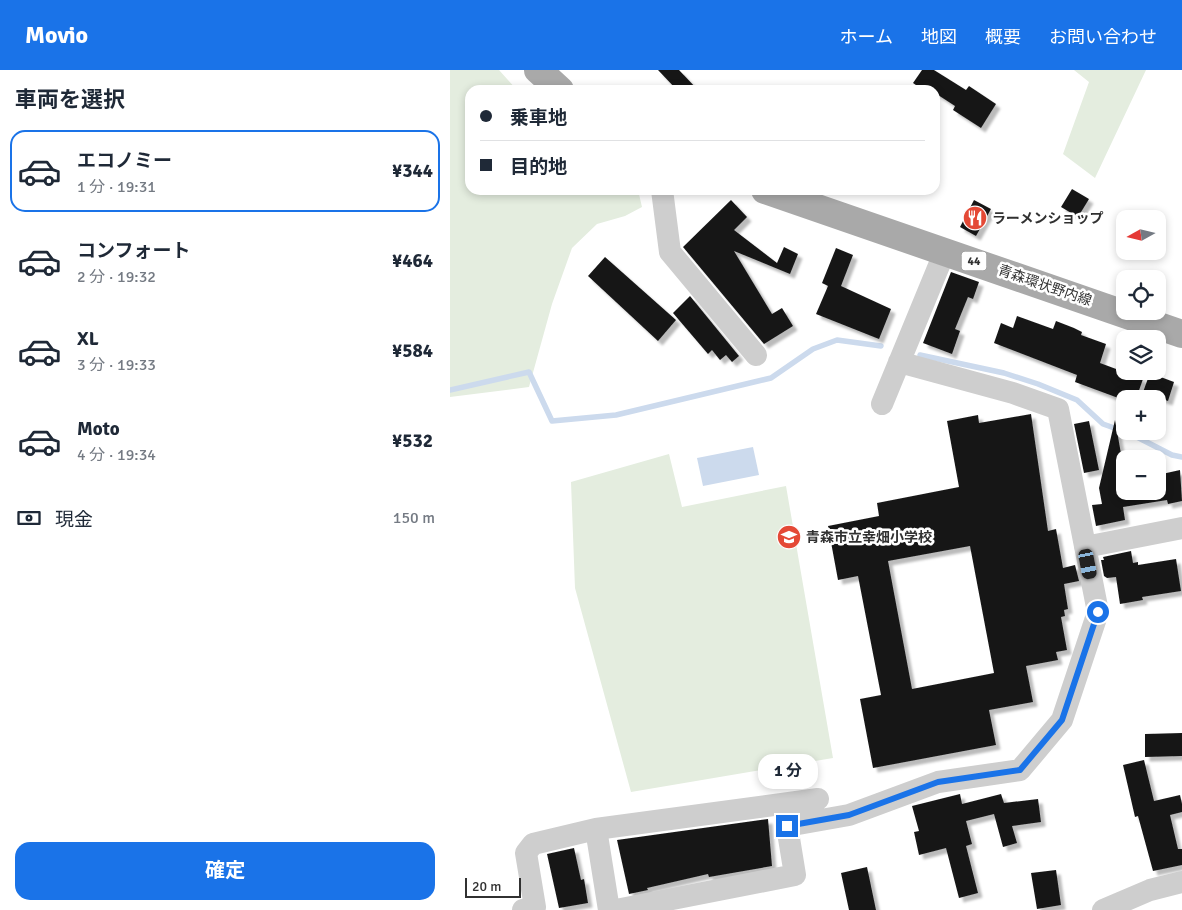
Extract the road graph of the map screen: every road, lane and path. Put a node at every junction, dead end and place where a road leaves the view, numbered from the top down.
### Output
1 (538, 70) edge
2 (554, 85) edge
3 (663, 195) edge
4 (780, 195) edge
5 (945, 251) junction
6 (1182, 334) edge
7 (756, 355) dead end
8 (899, 362) junction
9 (882, 404) dead end
10 (1182, 528) edge
11 (1085, 548) junction
12 (818, 799) dead end
13 (596, 828) junction
14 (1182, 882) edge
15 (523, 910) edge
16 (608, 910) edge
17 (616, 910) edge
18 (1103, 910) edge

1 - 2 main road
3 - 7 street
4 - 5 main road, 青森環状野内線 / 44
5 - 6 main road, 青森環状野内線 / 44
5 - 8 street
8 - 9 street
8 - 11 street
10 - 11 street
11 - 17 street
12 - 13 street
13 - 15 street
13 - 16 street
14 - 18 street

